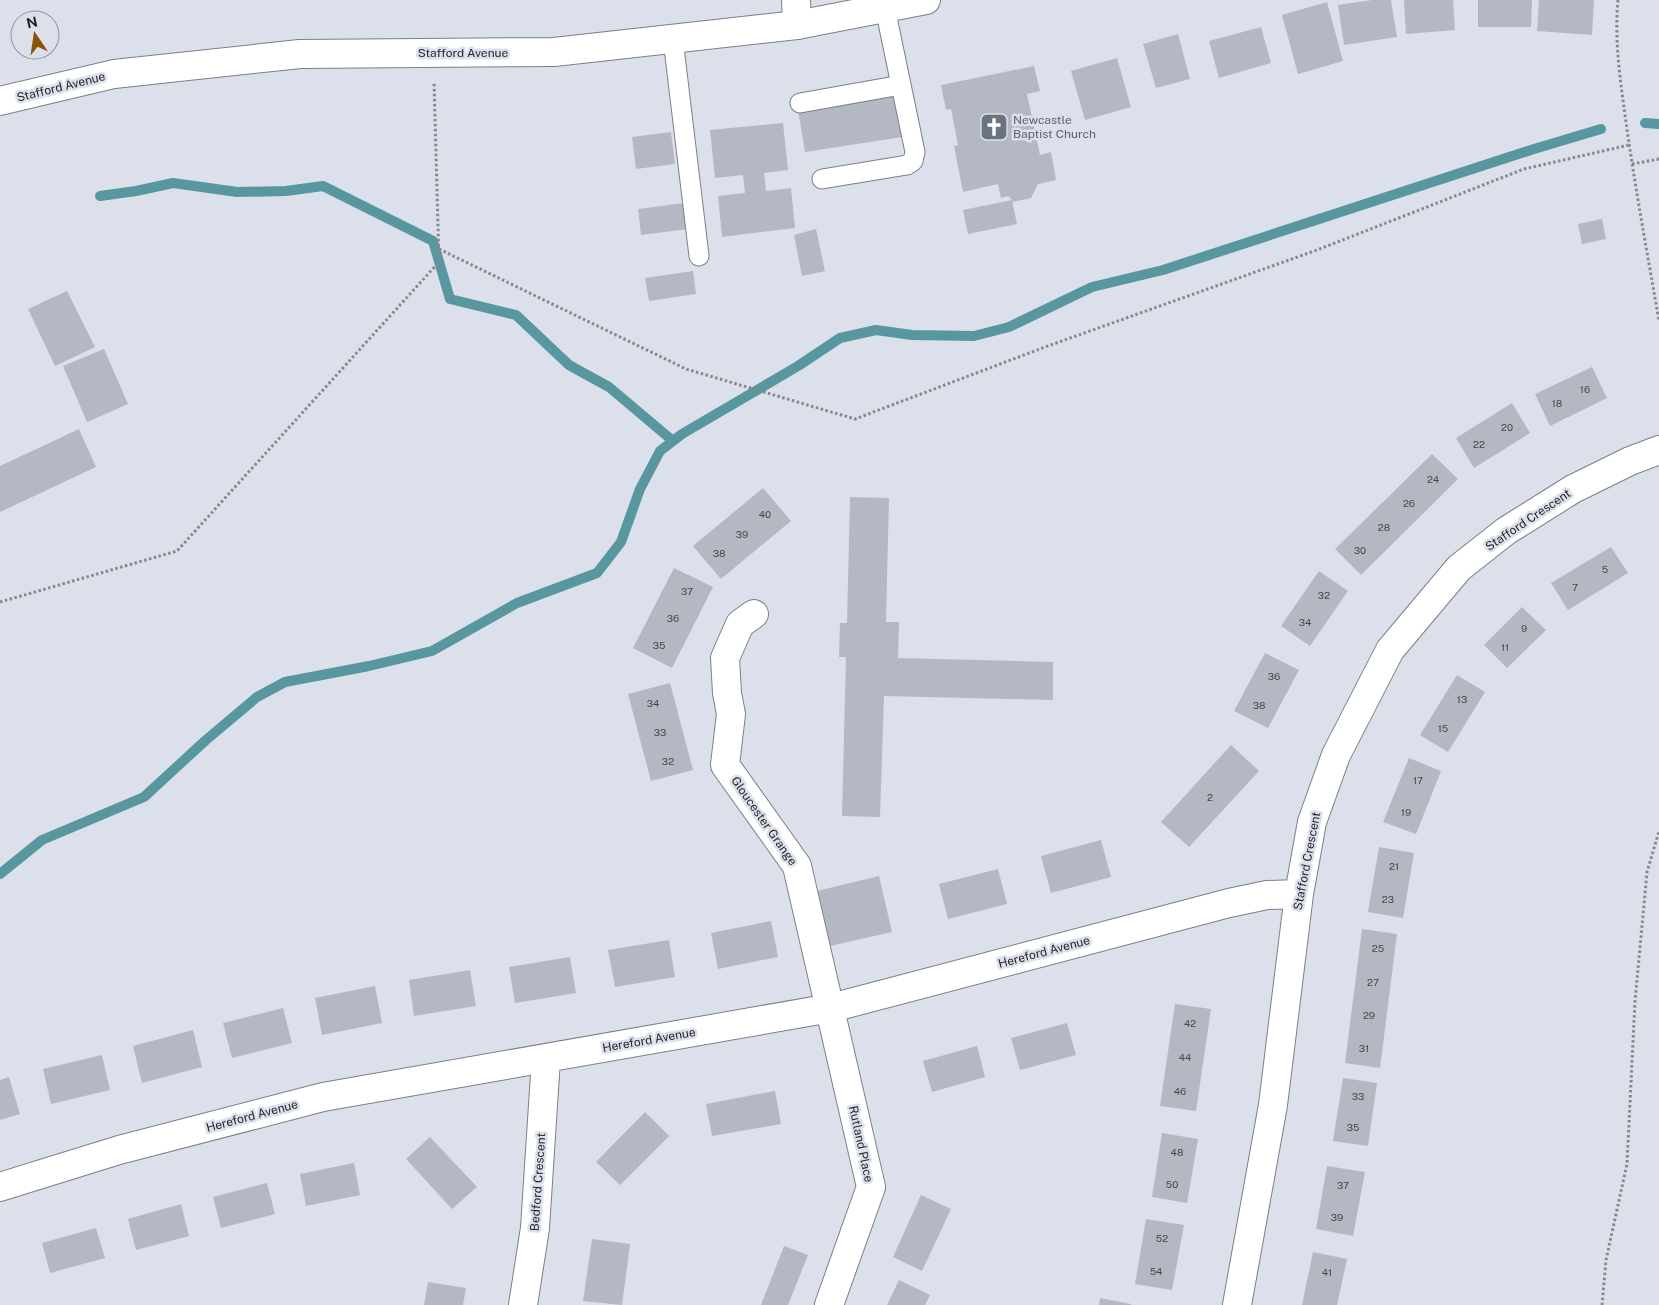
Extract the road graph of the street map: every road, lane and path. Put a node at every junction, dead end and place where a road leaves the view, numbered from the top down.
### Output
1 (926, 0) edge
2 (1618, 0) edge
3 (885, 8) junction
4 (797, 13) edge
5 (673, 39) junction
6 (433, 53) junction
7 (901, 85) junction
8 (0, 101) edge
9 (800, 103) dead end
10 (1629, 145) junction
11 (1659, 159) edge
12 (1632, 164) junction
13 (822, 178) dead end
14 (439, 249) junction
15 (699, 256) dead end
16 (1659, 321) edge
17 (1659, 450) edge
18 (0, 602) edge
19 (754, 614) dead end
20 (1659, 831) edge
21 (1299, 894) junction
22 (831, 1008) junction
23 (546, 1059) junction
24 (0, 1187) edge
25 (524, 1305) edge
26 (829, 1305) edge
27 (1237, 1305) edge
28 (1602, 1305) edge

1 - 3 street, Stafford Avenue
2 - 10 path
3 - 4 street, Stafford Avenue
3 - 7 lane
4 - 5 street, Stafford Avenue
5 - 6 street, Stafford Avenue
5 - 15 lane
6 - 8 street, Stafford Avenue
6 - 14 path
7 - 9 lane
7 - 13 lane
10 - 12 path
10 - 14 path
11 - 12 path
12 - 16 path
14 - 18 path
17 - 21 street, Stafford Crescent
19 - 22 street, Gloucester Grange
20 - 28 path
21 - 22 street, Hereford Avenue
21 - 27 street, Stafford Crescent
22 - 23 street, Hereford Avenue
22 - 26 street, Rutland Place
23 - 24 street, Hereford Avenue
23 - 25 street, Bedford Crescent

